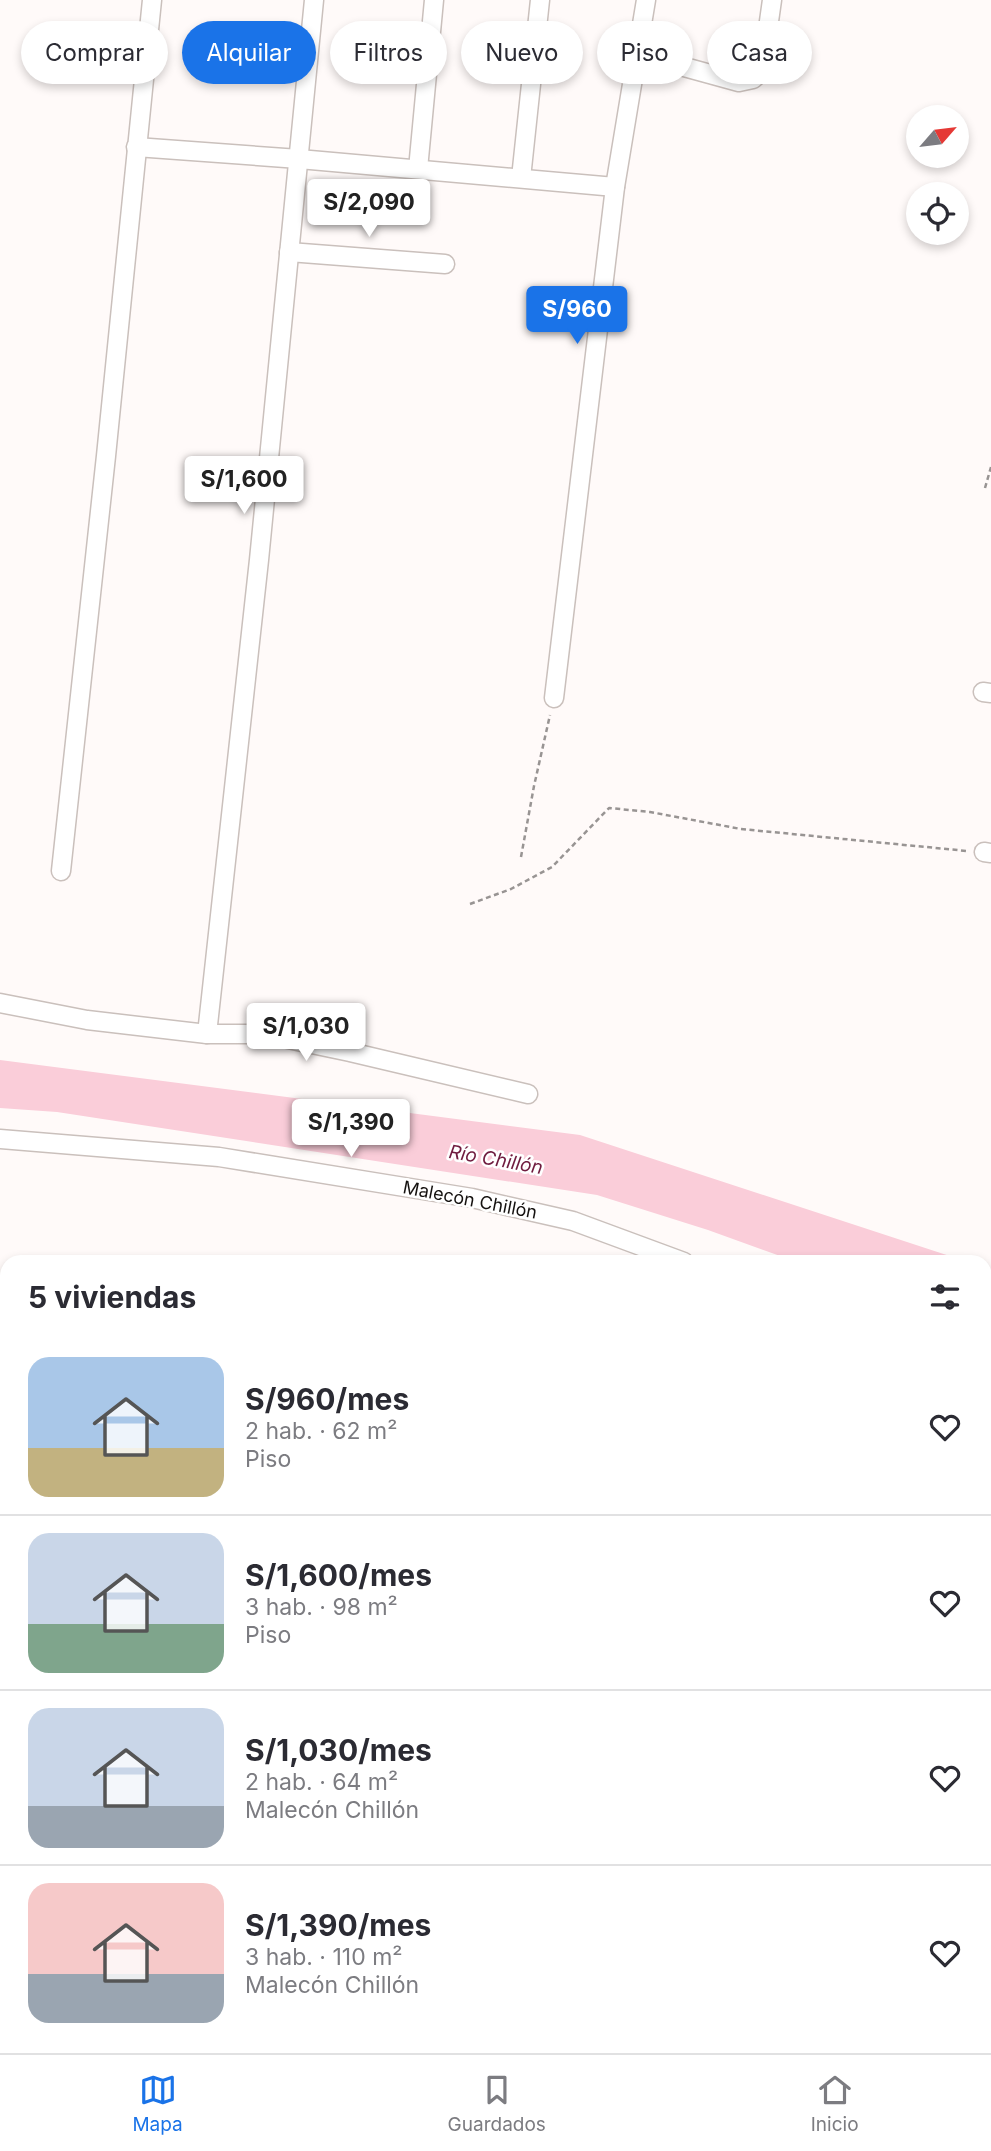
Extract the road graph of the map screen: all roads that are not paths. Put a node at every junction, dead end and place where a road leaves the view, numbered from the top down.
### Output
1 (152, 0) edge
2 (314, 0) edge
3 (433, 0) edge
4 (540, 0) edge
5 (646, 0) edge
6 (772, 0) edge
7 (642, 21) edge
8 (693, 69) edge
9 (632, 84) edge
10 (136, 147) junction
11 (299, 159) junction
12 (418, 169) junction
13 (521, 178) junction
14 (615, 187) junction
15 (289, 252) junction
16 (445, 264) dead end
17 (554, 698) road end
18 (61, 871) dead end
19 (0, 1003) edge
20 (206, 1034) junction
21 (528, 1094) dead end
22 (0, 1139) edge
23 (665, 1255) edge

1 - 10 street
2 - 11 street
3 - 12 street
4 - 13 street
5 - 7 street
6 - 8 street
9 - 14 street
10 - 11 street
10 - 18 street
11 - 12 street
11 - 15 street
12 - 13 street
13 - 14 street
14 - 17 street
15 - 16 street
15 - 20 street
19 - 20 street
20 - 21 street
22 - 23 street, Malecón Chillón

